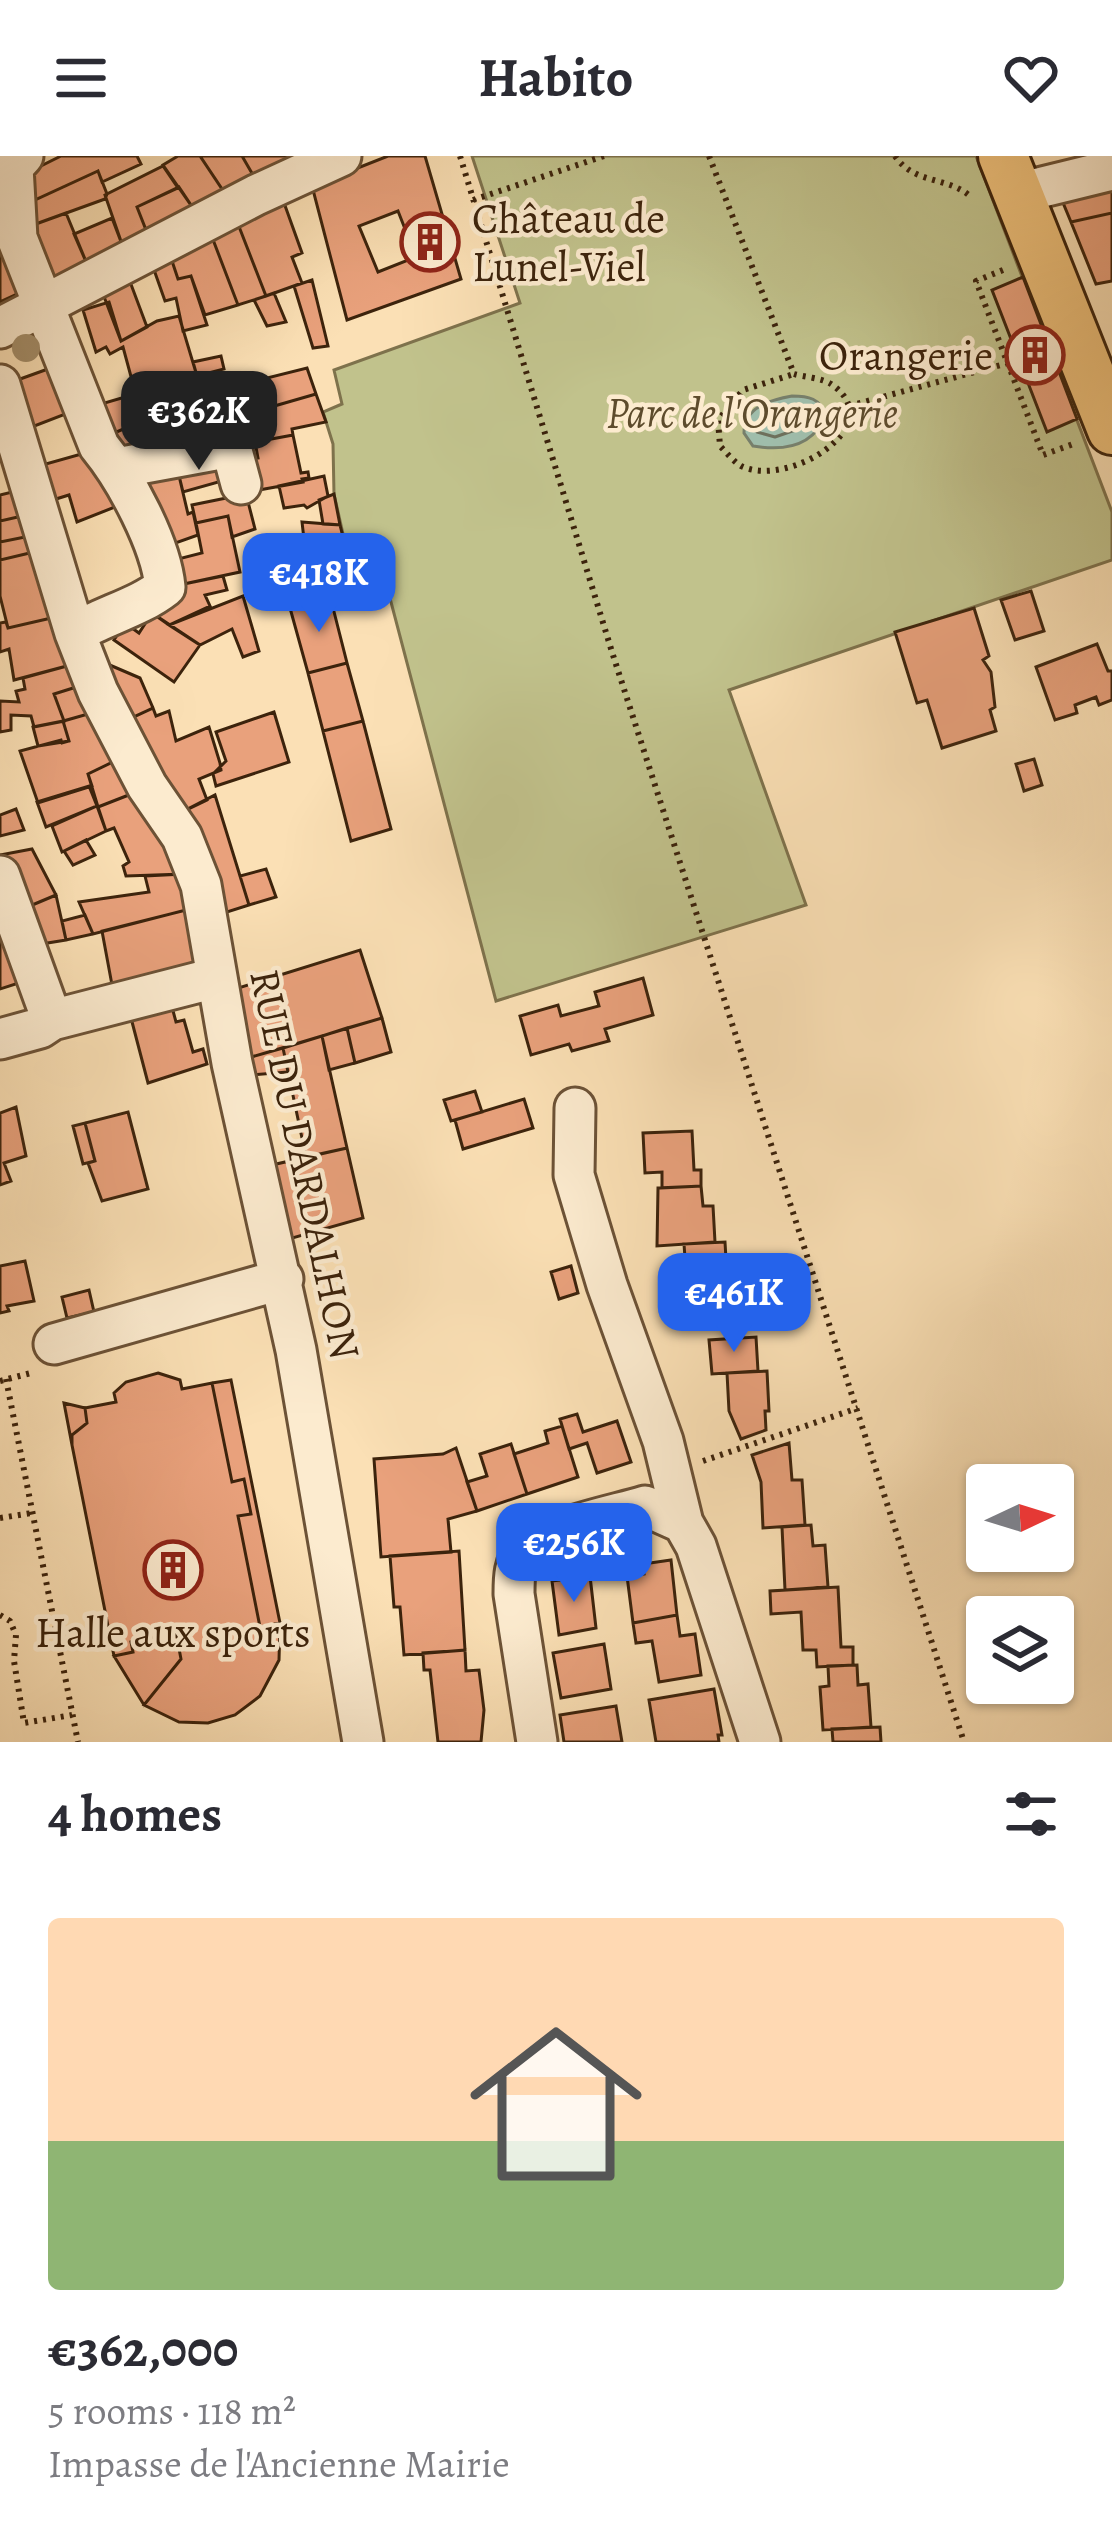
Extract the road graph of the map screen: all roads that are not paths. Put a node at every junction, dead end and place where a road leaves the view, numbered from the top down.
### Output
1 (23, 156) edge
2 (341, 156) edge
3 (1112, 170) edge
4 (1000, 185) edge
5 (44, 304) junction
6 (0, 328) edge
7 (0, 385) edge
8 (1098, 435) edge
9 (124, 483) junction
10 (241, 484) dead end
11 (75, 633) junction
12 (0, 876) edge
13 (215, 978) junction
14 (52, 1020) junction
15 (0, 1039) edge
16 (575, 1108) dead end
17 (283, 1279) junction
18 (54, 1344) dead end
19 (683, 1523) junction
20 (364, 1742) edge
21 (537, 1742) edge
22 (760, 1742) edge

1 - 5 street
2 - 5 street
3 - 4 street
4 - 8 main road
5 - 6 street
5 - 9 street
7 - 11 street, RUE DU DARDALHON
9 - 10 street
9 - 11 street
11 - 13 street, RUE DU DARDALHON
12 - 14 street
13 - 14 street
13 - 17 street, RUE DU DARDALHON
14 - 15 street
16 - 19 street
17 - 18 street
17 - 20 street, RUE DU DARDALHON
19 - 21 street
19 - 22 street

